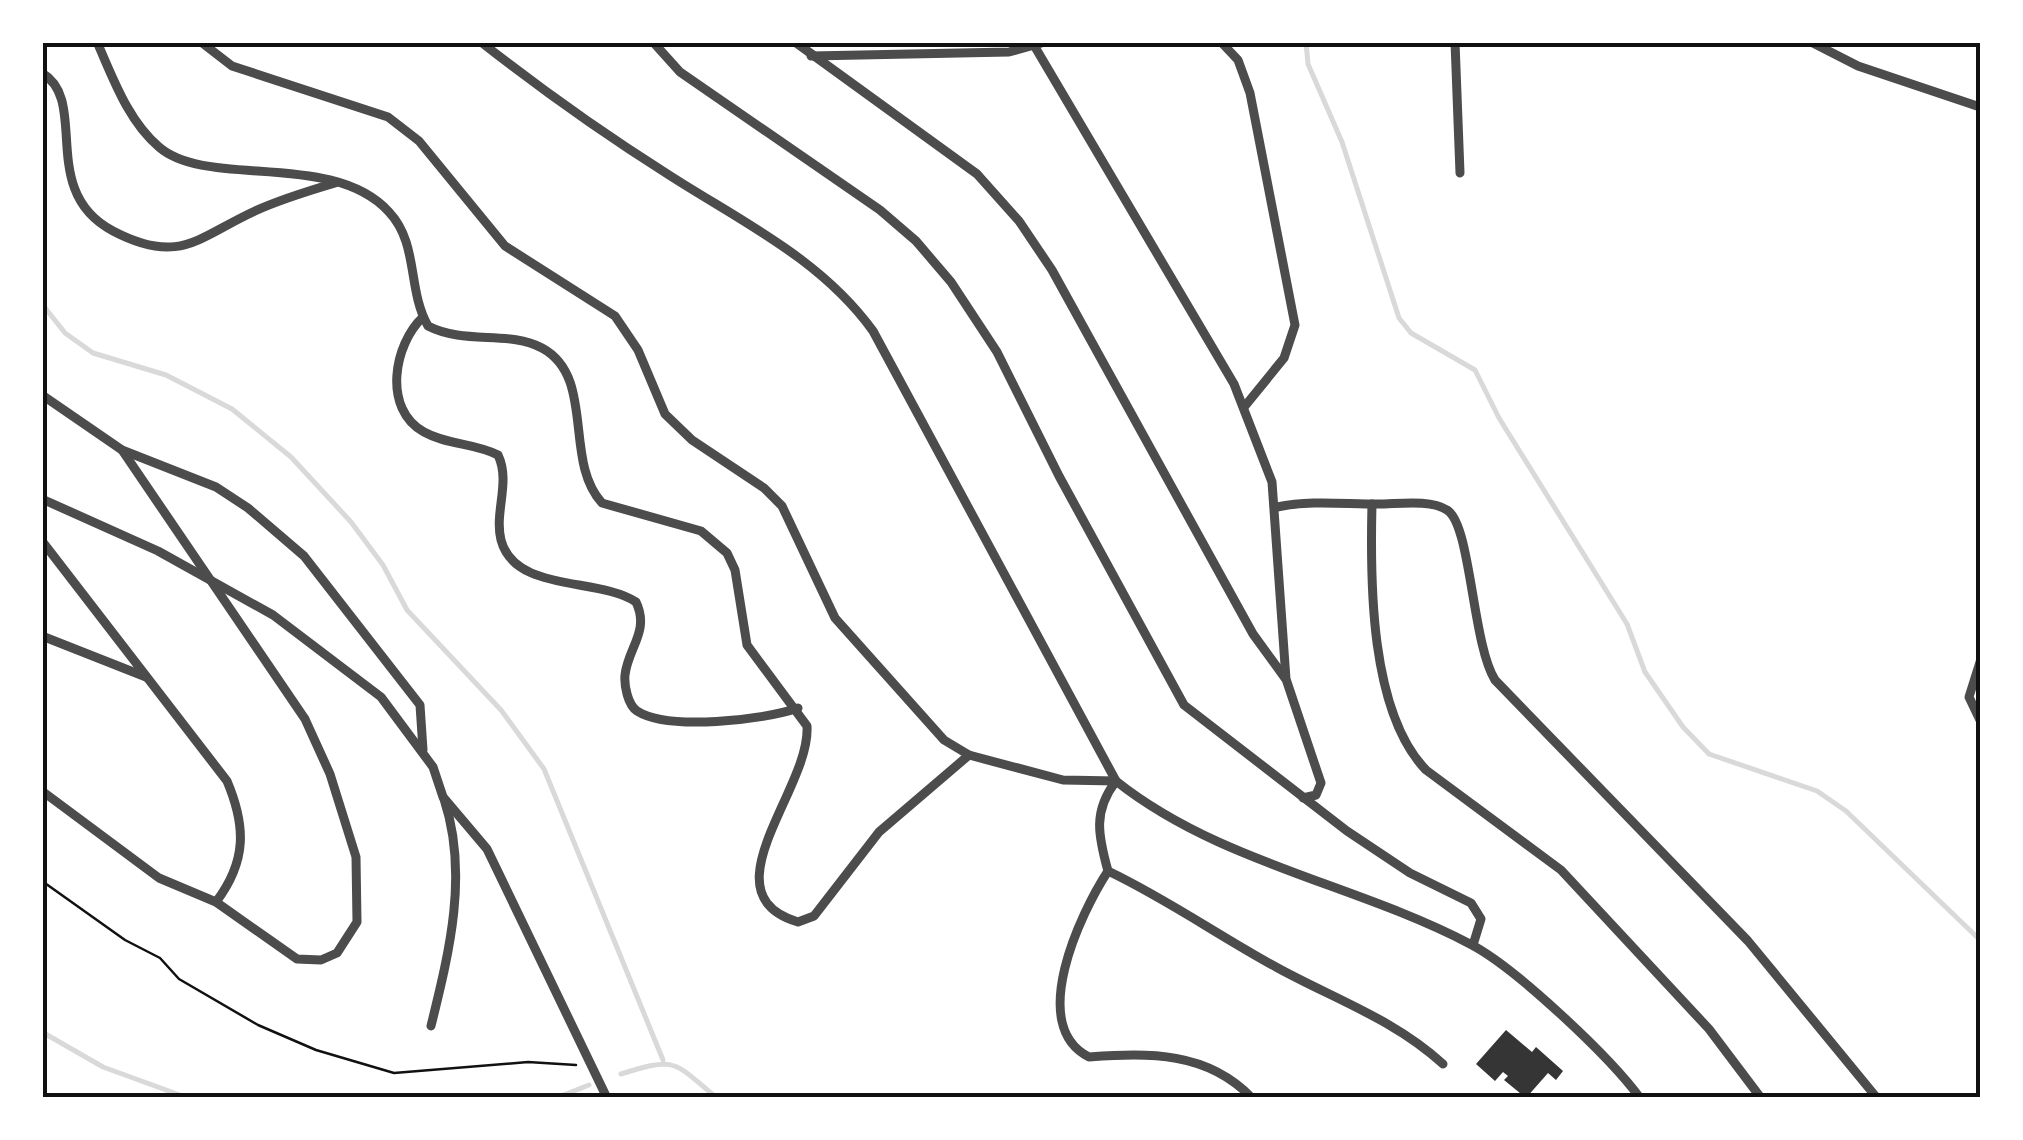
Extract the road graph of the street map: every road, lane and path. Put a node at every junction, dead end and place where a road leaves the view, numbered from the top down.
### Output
1 (97, 42) edge
2 (201, 42) edge
3 (481, 42) edge
4 (653, 42) edge
5 (795, 42) edge
6 (1221, 42) edge
7 (1456, 42) edge
8 (1812, 42) edge
9 (1040, 45) edge
10 (811, 56) junction
11 (42, 73) edge
12 (1980, 107) edge
13 (1460, 173) dead end
14 (336, 183) junction
15 (423, 317) junction
16 (42, 396) edge
17 (1245, 406) junction
18 (122, 450) junction
19 (42, 499) edge
20 (1372, 504) junction
21 (1277, 507) junction
22 (42, 541) edge
23 (216, 585) junction
24 (42, 636) edge
25 (1980, 662) edge
26 (146, 677) junction
27 (1286, 678) junction
28 (798, 708) junction
29 (1980, 720) edge
30 (423, 750) junction
31 (969, 754) junction
32 (1116, 781) junction
33 (42, 792) edge
34 (443, 797) junction
35 (1304, 798) junction
36 (1108, 871) junction
37 (42, 881) edge
38 (216, 902) junction
39 (1473, 945) junction
40 (431, 1026) dead end
41 (1443, 1064) dead end
42 (592, 1068) junction
43 (608, 1098) edge
44 (1252, 1098) edge
45 (1640, 1098) edge
46 (1761, 1098) edge
47 (1877, 1098) edge

1 - 14 street
2 - 31 street
3 - 32 street
4 - 35 street
5 - 10 street
6 - 17 street
7 - 13 street
8 - 12 street
9 - 10 street
9 - 17 street
10 - 27 street
11 - 14 street
14 - 15 street
15 - 28 street
15 - 28 street
16 - 18 street
17 - 21 street
18 - 23 street
18 - 30 street
19 - 23 street
20 - 21 street
20 - 46 street
20 - 47 street
21 - 27 street
22 - 26 street
23 - 30 street
23 - 38 street
24 - 26 street
25 - 29 street
26 - 38 street
27 - 35 street
28 - 31 street
30 - 34 street
31 - 32 street
32 - 36 street
32 - 39 street
33 - 38 street
34 - 40 street
34 - 42 street
35 - 39 street
36 - 41 street
36 - 44 street
37 - 42 path
39 - 45 street
42 - 43 street

